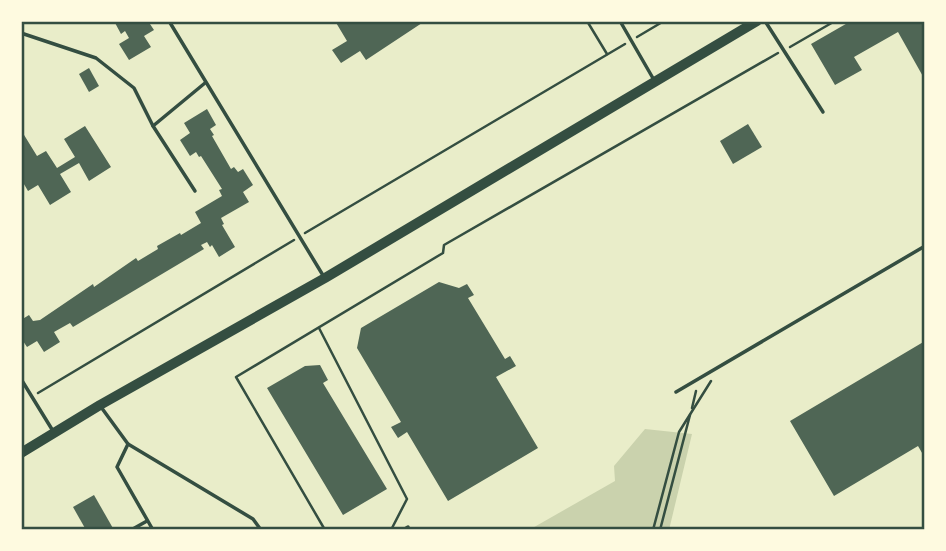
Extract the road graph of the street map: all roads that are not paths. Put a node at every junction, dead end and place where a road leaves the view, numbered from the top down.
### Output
1 (169, 21) edge
2 (620, 21) edge
3 (757, 21) edge
4 (765, 21) edge
5 (21, 33) edge
6 (655, 81) junction
7 (205, 83) junction
8 (823, 112) dead end
9 (153, 126) junction
10 (195, 191) dead end
11 (925, 246) edge
12 (324, 278) junction
13 (21, 379) edge
14 (676, 392) dead end
15 (100, 405) junction
16 (54, 432) junction
17 (128, 444) junction
18 (21, 453) edge
19 (147, 521) junction
20 (408, 527) dead end
21 (131, 530) edge
22 (153, 530) edge
23 (261, 530) edge
24 (403, 530) edge

1 - 7 lane
2 - 6 lane
3 - 6 street
4 - 8 lane
5 - 9 lane
6 - 12 street
7 - 9 lane
7 - 12 lane
9 - 10 lane
11 - 14 lane
12 - 15 street
13 - 16 lane
15 - 16 street
15 - 17 lane
16 - 18 street
17 - 19 lane
17 - 23 lane
19 - 21 lane
19 - 22 lane
20 - 24 lane

